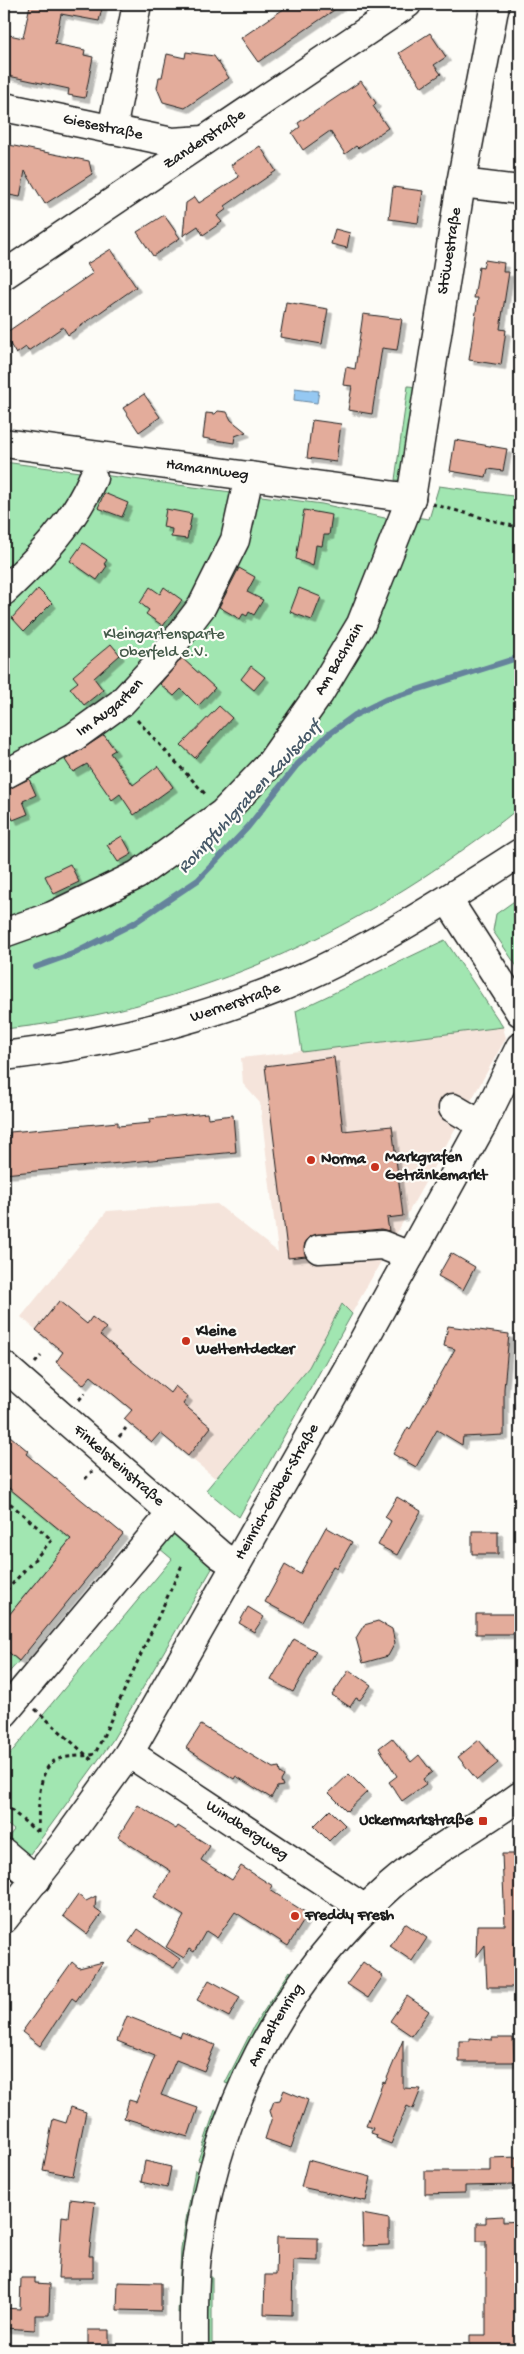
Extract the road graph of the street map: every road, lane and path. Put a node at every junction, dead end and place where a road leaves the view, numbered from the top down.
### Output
1 (137, 4) edge
2 (407, 4) edge
3 (495, 4) edge
4 (4, 107) edge
5 (112, 130) junction
6 (204, 140) junction
7 (461, 183) junction
8 (520, 190) edge
9 (4, 275) edge
10 (4, 443) edge
11 (249, 476) junction
12 (93, 478) dead end
13 (411, 498) junction
14 (520, 528) edge
15 (4, 592) edge
16 (121, 703) junction
17 (4, 775) edge
18 (223, 813) junction
19 (520, 853) edge
20 (448, 900) junction
21 (4, 934) edge
22 (520, 1012) edge
23 (520, 1047) edge
24 (4, 1056) edge
25 (453, 1108) dead end
26 (482, 1125) junction
27 (319, 1249) dead end
28 (410, 1256) junction
29 (4, 1366) edge
30 (4, 1498) edge
31 (172, 1513) junction
32 (183, 1563) dead end
33 (236, 1565) junction
34 (4, 1593) edge
35 (12, 1704) edge
36 (129, 1753) junction
37 (87, 1756) junction
38 (111, 1777) junction
39 (520, 1796) edge
40 (4, 1804) edge
41 (4, 1853) edge
42 (36, 1880) junction
43 (365, 1909) junction
44 (4, 1919) edge
45 (194, 2350) edge

1 - 5 street
2 - 6 street, Zanderstraße
3 - 7 street, Stöwestraße
4 - 5 street, Giesestraße
5 - 6 street, Giesestraße
6 - 9 street, Zanderstraße
7 - 8 street
7 - 13 street, Stöwestraße
10 - 11 street, Hamannweg
11 - 13 street, Hamannweg
11 - 16 street, Im Augarten
12 - 15 street
13 - 14 path
13 - 18 street, Am Bachrain
16 - 17 street, Im Augarten
16 - 18 path
18 - 21 street, Am Bachrain
19 - 20 street
20 - 22 street
20 - 24 street, Wernerstraße
23 - 26 street, Heinrich-Grüber-Straße
25 - 26 street
26 - 28 street, Heinrich-Grüber-Straße
27 - 28 street
28 - 33 street, Heinrich-Grüber-Straße
29 - 31 street, Finkelsteinstraße
30 - 34 path
31 - 33 street, Finkelsteinstraße
31 - 35 street
32 - 37 path
33 - 36 street, Heinrich-Grüber-Straße
35 - 37 path
36 - 38 street, Heinrich-Grüber-Straße
36 - 43 street, Windbergweg
37 - 38 path
37 - 40 path
38 - 42 street, Heinrich-Grüber-Straße
39 - 43 street, Am Baltenring
41 - 42 street
42 - 44 street, Heinrich-Grüber-Straße
43 - 45 street, Am Baltenring

